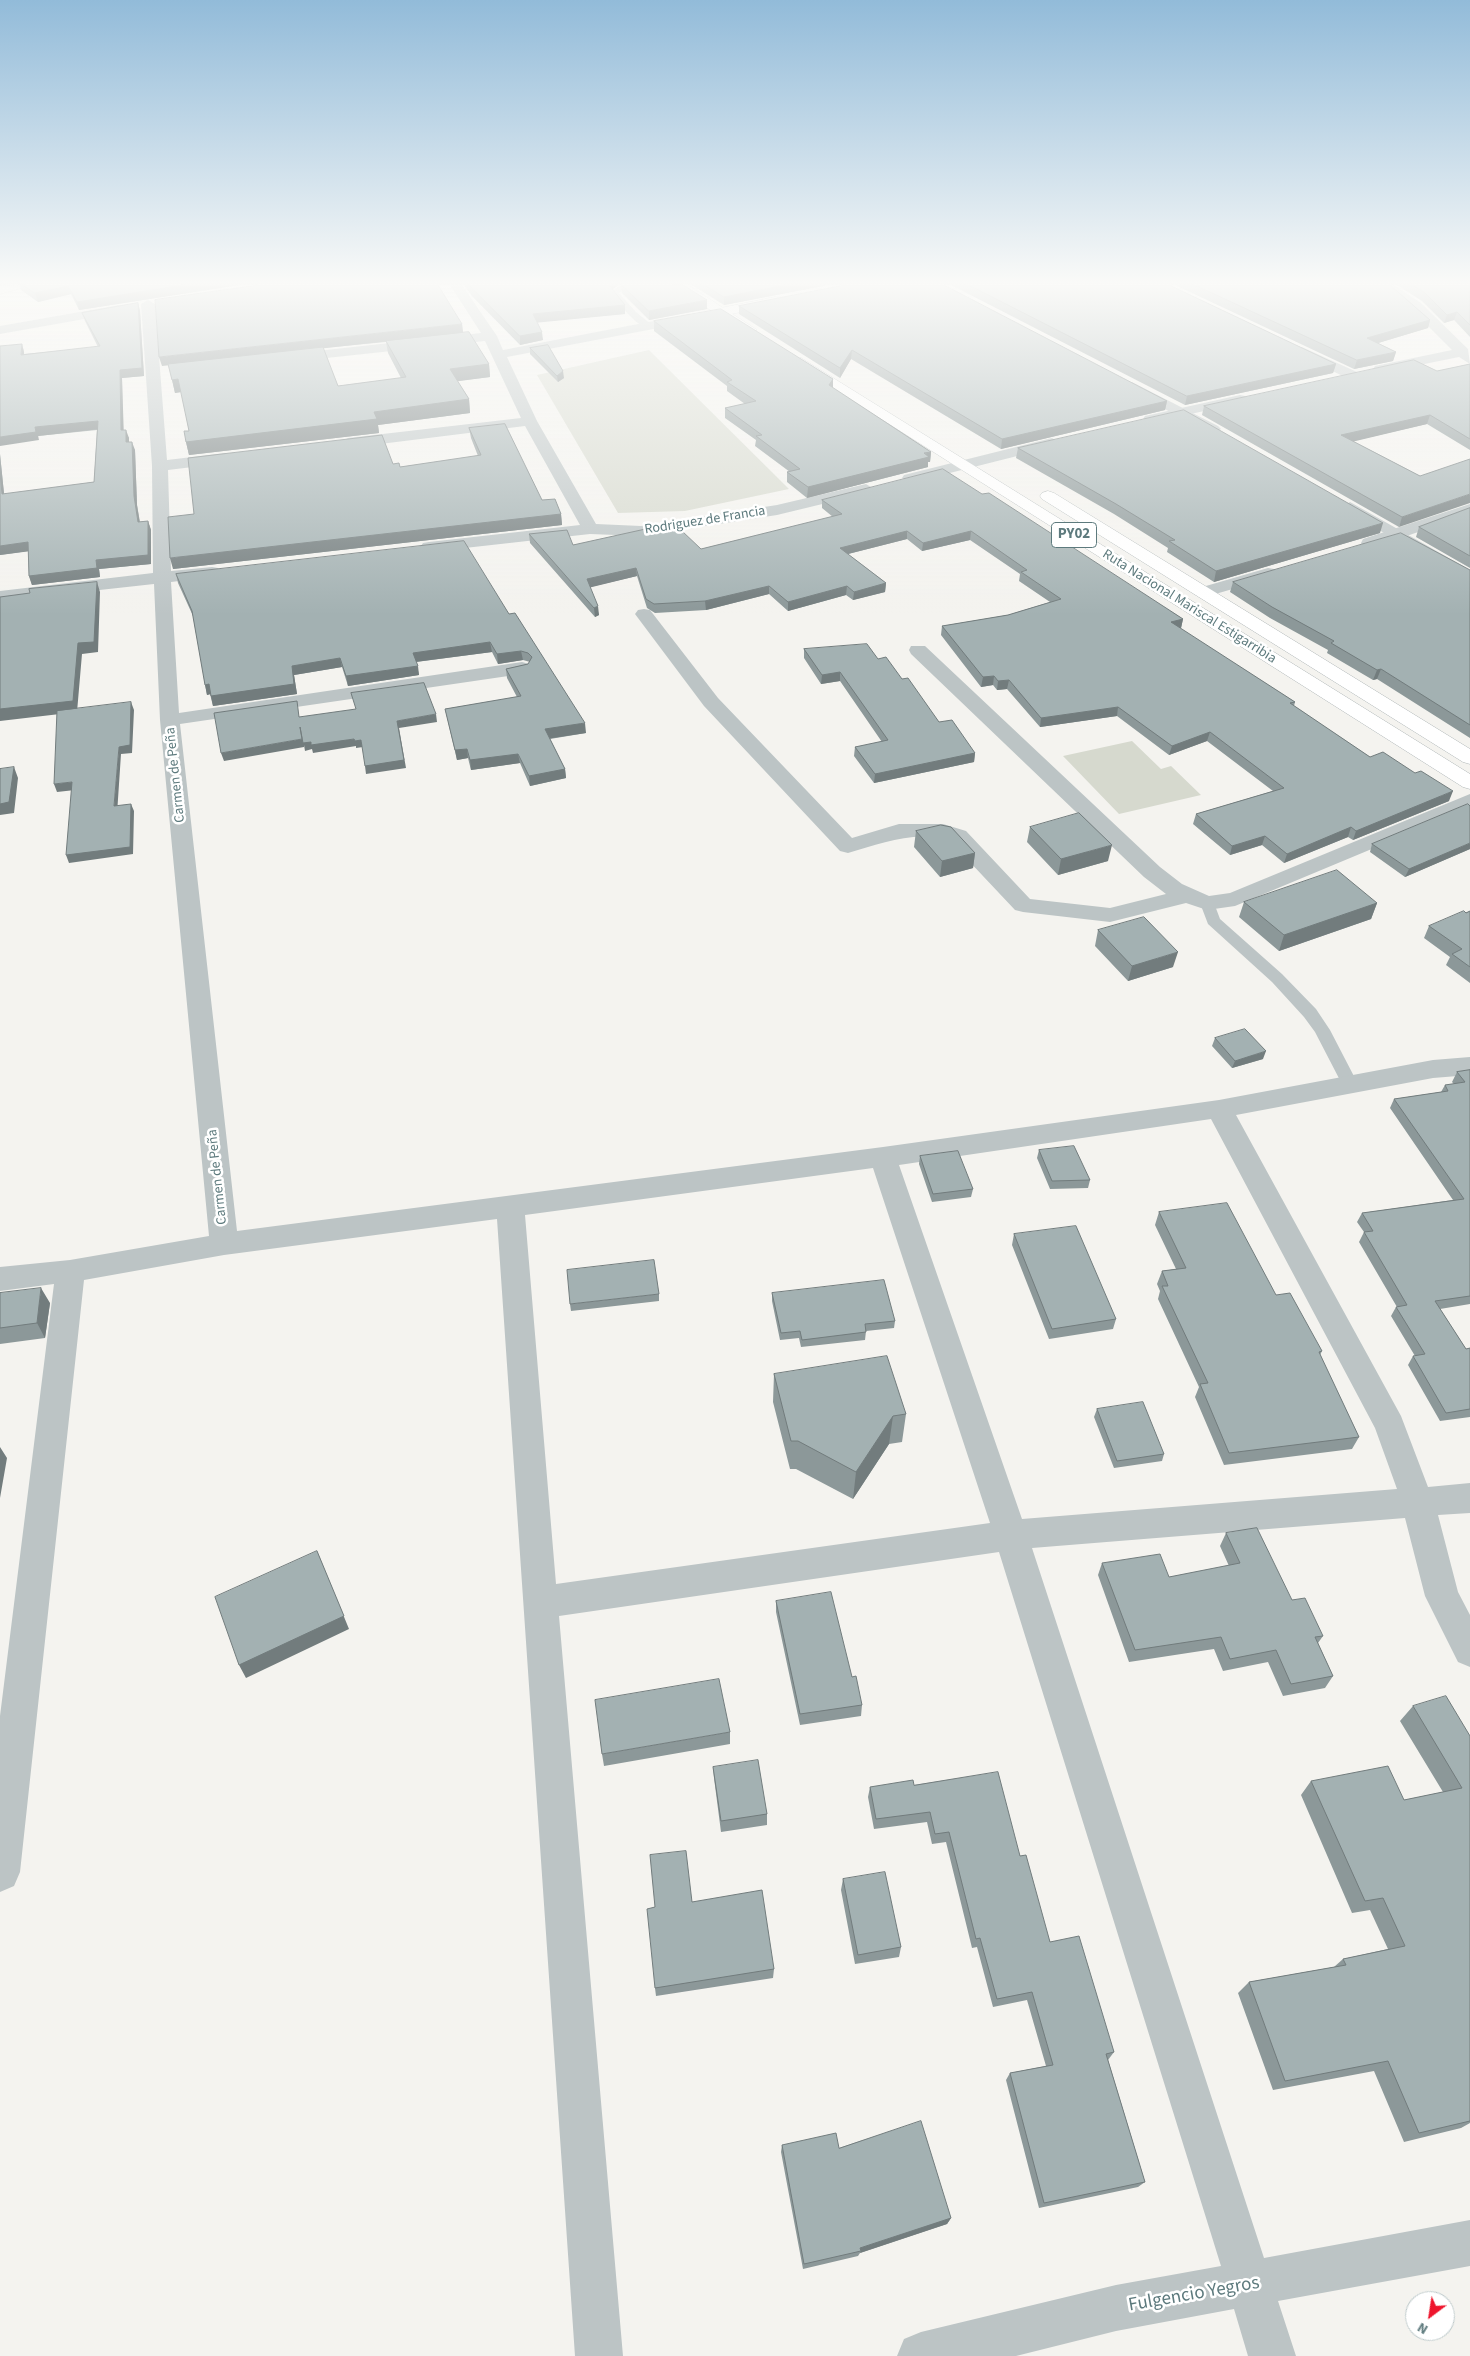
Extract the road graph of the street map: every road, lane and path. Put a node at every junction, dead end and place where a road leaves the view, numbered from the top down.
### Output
1 (158, 395) edge
2 (517, 395) edge
3 (853, 395) edge
4 (1149, 395) edge
5 (1257, 395) edge
6 (1181, 411) junction
7 (530, 421) junction
8 (1135, 422) edge
9 (1223, 435) edge
10 (1070, 438) edge
11 (335, 445) edge
12 (970, 448) dead end
13 (238, 457) edge
14 (986, 458) junction
15 (963, 465) junction
16 (160, 466) junction
17 (1012, 474) dead end
18 (1037, 489) dead end
19 (1340, 501) edge
20 (1470, 508) edge
21 (590, 529) junction
22 (1399, 534) junction
23 (1352, 548) edge
24 (415, 549) edge
25 (1288, 568) edge
26 (230, 570) edge
27 (162, 577) junction
28 (1470, 577) edge
29 (1205, 592) junction
30 (0, 596) edge
31 (644, 614) dead end
32 (918, 650) dead end
33 (522, 668) edge
34 (170, 720) junction
35 (1470, 758) edge
36 (1470, 784) edge
37 (1470, 800) edge
38 (1198, 899) junction
39 (1470, 1066) edge
40 (1350, 1084) junction
41 (1219, 1109) junction
42 (883, 1157) junction
43 (510, 1208) junction
44 (224, 1244) junction
45 (70, 1271) junction
46 (0, 1279) edge
47 (1470, 1498) edge
48 (1418, 1503) junction
49 (1011, 1535) junction
50 (543, 1602) junction
51 (1470, 1650) edge
52 (0, 1872) edge
53 (1470, 2243) edge
54 (1248, 2286) junction
55 (599, 2356) edge
56 (920, 2356) edge
57 (1272, 2356) edge

1 - 16 street, Carmen de Peña
2 - 7 street
3 - 15 main road, Ruta Nacional Mariscal Estigarribia / PY02
4 - 6 street
5 - 6 street
6 - 8 street
6 - 9 street
7 - 11 street
7 - 21 street
10 - 14 street, Rodriguez de Francia
12 - 14 main road
13 - 16 street
14 - 15 street, Rodriguez de Francia
14 - 17 main road
15 - 21 street, Rodriguez de Francia
15 - 36 main road, Ruta Nacional Mariscal Estigarribia / PY02
16 - 27 street, Carmen de Peña
18 - 29 main road, Ruta Nacional Mariscal Estigarribia / PY02
19 - 22 street
20 - 22 street
21 - 24 street, Rodriguez de Francia
22 - 23 street
22 - 28 street
25 - 29 street
26 - 27 street
27 - 30 street
27 - 34 street, Carmen de Peña
29 - 35 main road, Ruta Nacional Mariscal Estigarribia / PY02
31 - 38 street
32 - 38 street
33 - 34 street
34 - 44 street, Carmen de Peña
37 - 38 street
38 - 40 lane
39 - 40 street
40 - 41 street
41 - 42 street
41 - 48 street
42 - 43 street
42 - 49 street
43 - 44 street
43 - 50 street
44 - 45 street
45 - 46 street
45 - 52 street
47 - 48 street
48 - 49 street
48 - 51 street
49 - 50 street
49 - 54 street
50 - 55 street
53 - 54 street, Fulgencio Yegros
54 - 56 street, Fulgencio Yegros
54 - 57 street

